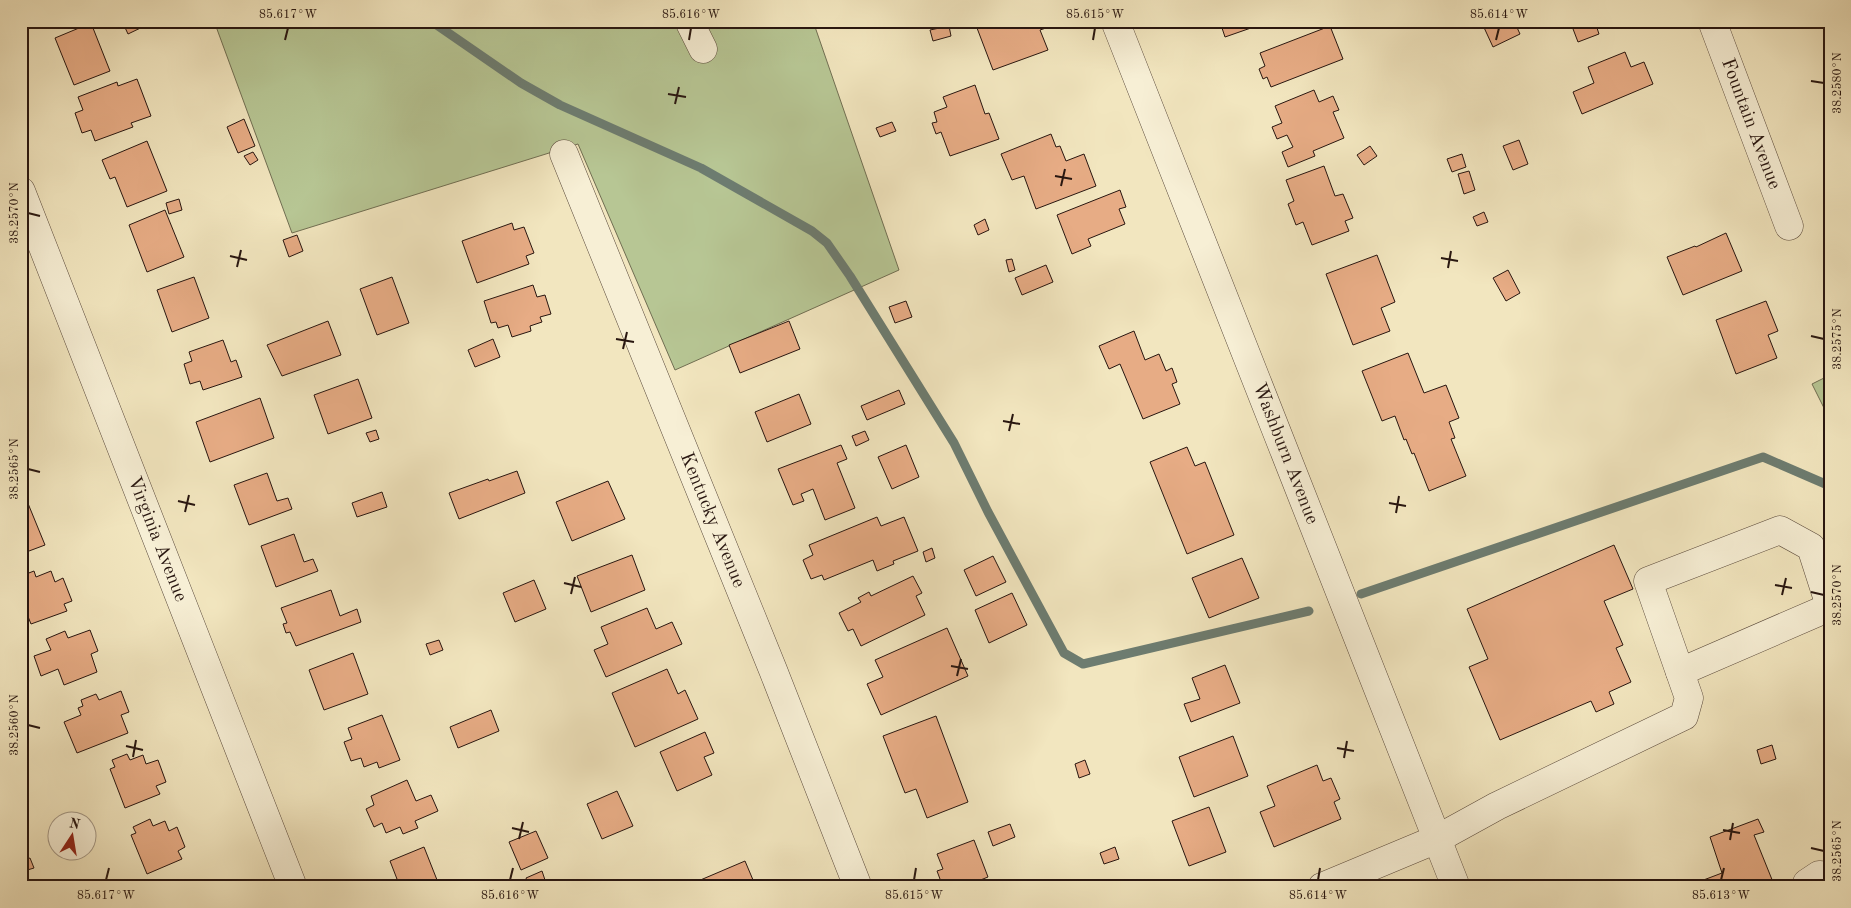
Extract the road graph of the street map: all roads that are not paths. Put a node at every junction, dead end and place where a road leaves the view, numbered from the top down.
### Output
1 (689, 21) edge
2 (1115, 21) edge
3 (1712, 21) edge
4 (704, 49) dead end
5 (564, 154) dead end
6 (21, 191) edge
7 (1788, 226) dead end
8 (1830, 606) edge
9 (1680, 672) junction
10 (1437, 839) junction
11 (1830, 876) edge
12 (293, 887) edge
13 (858, 887) edge
14 (1322, 887) edge
15 (1456, 887) edge
16 (1806, 887) edge

1 - 4 street
2 - 10 street, Washburn Avenue
3 - 7 street, Fountain Avenue
5 - 13 street, Kentucky Avenue
6 - 12 street, Virginia Avenue
8 - 9 street
8 - 9 street
9 - 10 street
10 - 14 street
10 - 15 street, Washburn Avenue
11 - 16 street

